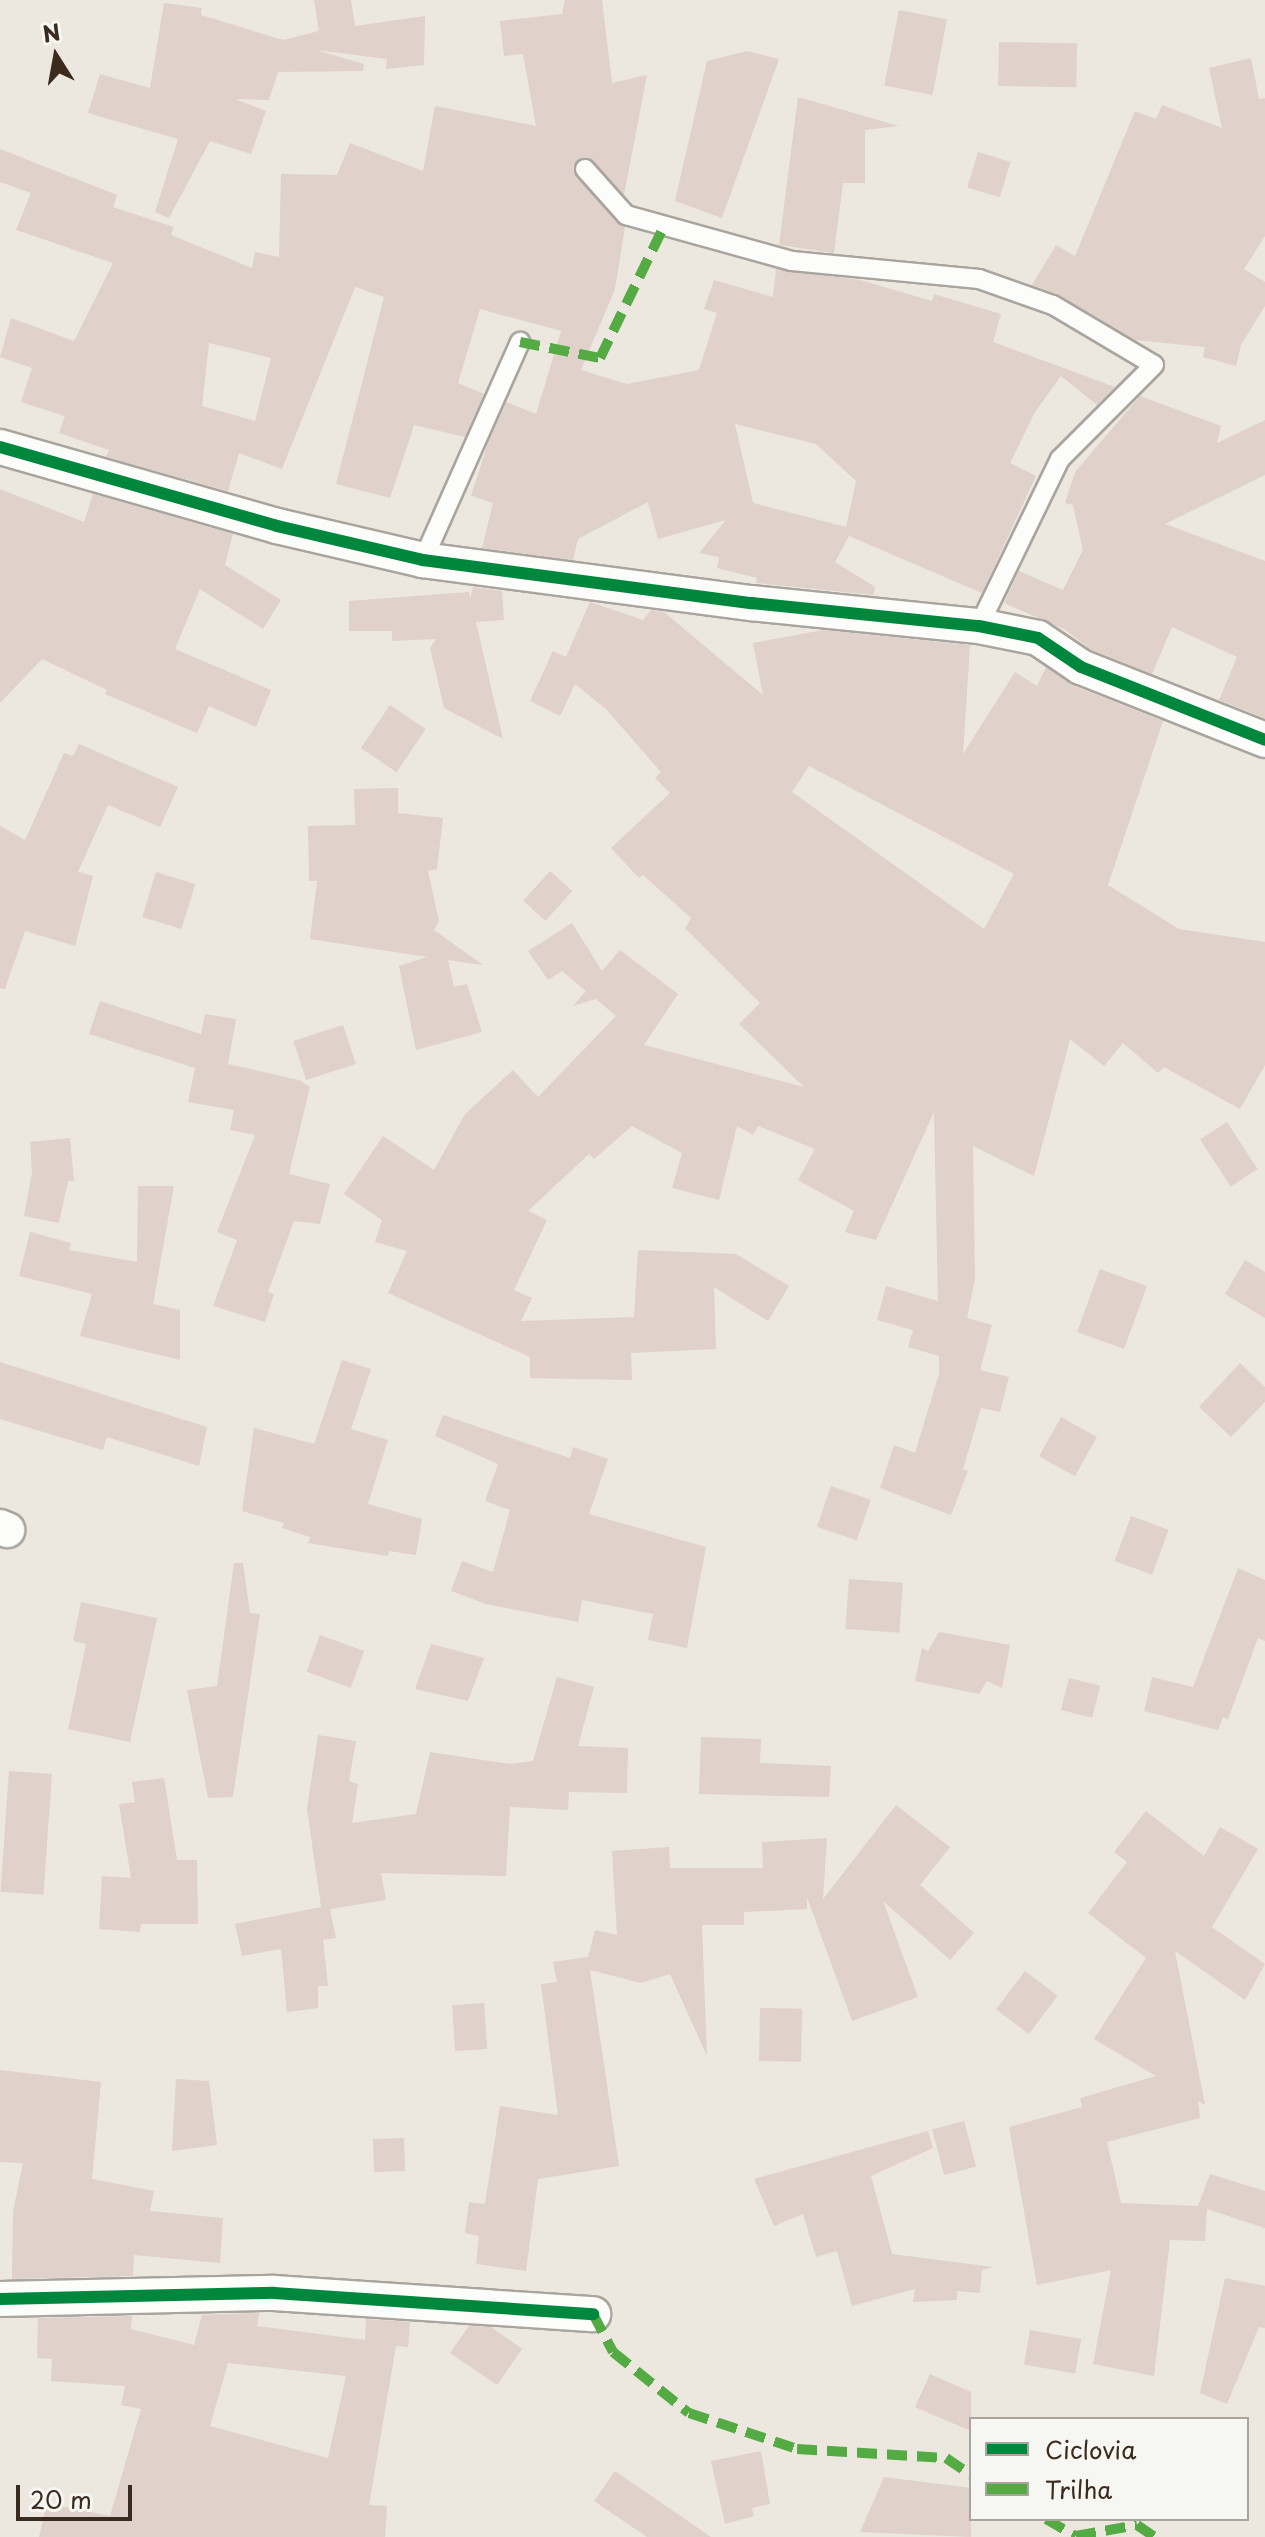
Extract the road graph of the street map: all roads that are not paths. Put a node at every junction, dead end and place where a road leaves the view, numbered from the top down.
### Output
1 (585, 169) dead end
2 (520, 342) dead end
3 (0, 447) edge
4 (423, 560) junction
5 (979, 626) junction
6 (1265, 740) edge
7 (0, 2299) edge
8 (593, 2314) dead end

1 - 5 lane
2 - 4 lane
3 - 4 street
4 - 5 street
5 - 6 street
7 - 8 street

